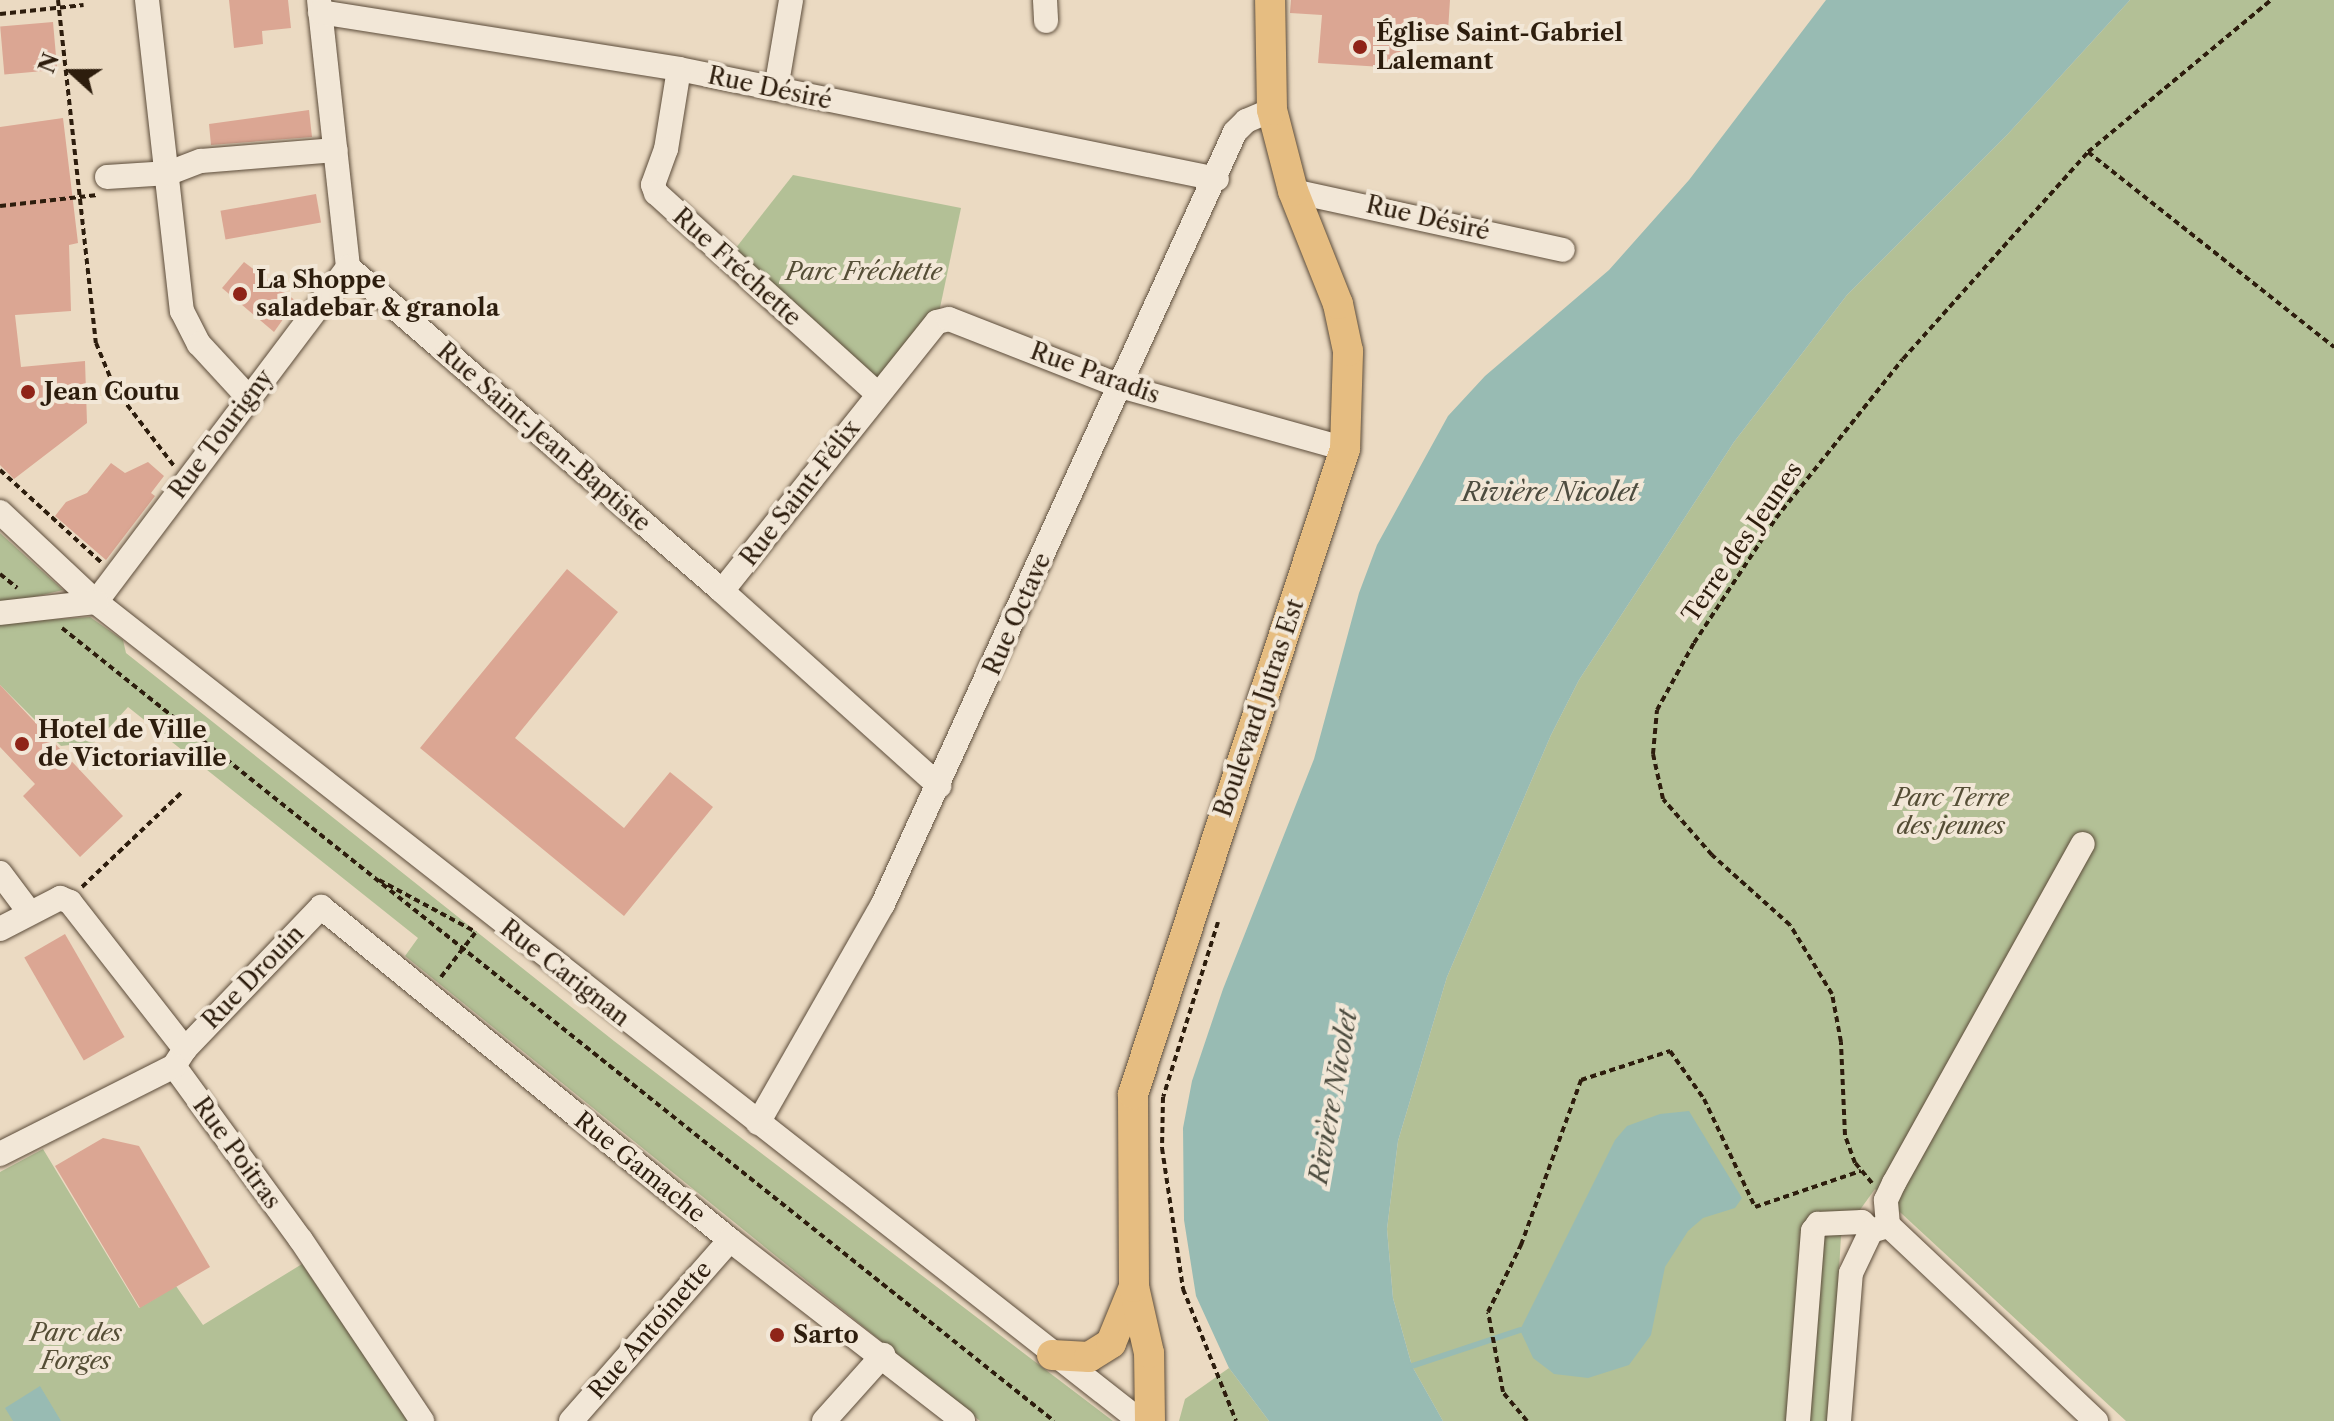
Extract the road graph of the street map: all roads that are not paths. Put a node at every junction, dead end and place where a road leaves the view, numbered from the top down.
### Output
1 (147, 0) edge
2 (791, 0) edge
3 (1270, 0) edge
4 (320, 6) edge
5 (679, 69) junction
6 (776, 89) junction
7 (1272, 110) junction
8 (336, 150) junction
9 (169, 173) junction
10 (1217, 179) junction
11 (107, 186) road end
12 (1293, 191) junction
13 (1563, 250) dead end
14 (348, 267) junction
15 (1120, 386) junction
16 (878, 394) junction
17 (247, 396) junction
18 (1345, 449) junction
19 (0, 512) edge
20 (722, 591) junction
21 (96, 602) junction
22 (0, 613) edge
23 (939, 786) junction
24 (2083, 844) dead end
25 (0, 873) edge
26 (321, 907) joint
27 (30, 913) junction
28 (0, 929) edge
29 (180, 1058) junction
30 (758, 1123) junction
31 (0, 1154) edge
32 (1880, 1228) junction
33 (730, 1240) junction
34 (1134, 1287) junction
35 (883, 1355) junction
36 (1052, 1355) junction
37 (422, 1421) edge
38 (571, 1421) edge
39 (824, 1421) edge
40 (963, 1421) edge
41 (1140, 1421) edge
42 (1150, 1421) edge
43 (1798, 1421) edge
44 (1839, 1421) edge
45 (2096, 1421) edge

1 - 9 street
2 - 6 street
3 - 7 main road, Boulevard Jutras Est
4 - 5 street, Rue Désiré
4 - 8 street
5 - 6 street, Rue Désiré
5 - 16 street, Rue Fréchette
6 - 10 street, Rue Désiré
7 - 10 street, Rue Octave
7 - 12 main road, Boulevard Jutras Est
8 - 9 street
8 - 14 street
9 - 11 street
9 - 17 street
10 - 15 street, Rue Octave
12 - 13 street, Rue Désiré
12 - 18 main road, Boulevard Jutras Est
14 - 17 street, Rue Tourigny
14 - 20 street, Rue Saint-Jean-Baptiste
15 - 16 street, Rue Paradis
15 - 18 street, Rue Paradis
15 - 23 street, Rue Octave
16 - 20 street, Rue Saint-Félix
17 - 21 street, Rue Tourigny
18 - 34 main road, Boulevard Jutras Est
19 - 21 street, Rue Carignan
20 - 23 street, Rue Saint-Jean-Baptiste
21 - 22 street
21 - 30 street, Rue Carignan
23 - 30 street, Rue Octave
24 - 32 street
25 - 27 street
26 - 29 street, Rue Drouin
26 - 33 street, Rue Gamache
27 - 28 street
27 - 29 street, Rue Poitras
29 - 31 street, Rue Drouin
29 - 37 street, Rue Poitras
30 - 36 street, Rue Carignan
32 - 43 street
32 - 44 street
32 - 45 street
33 - 35 street, Rue Gamache
33 - 38 street, Rue Antoinette
34 - 36 main road
34 - 42 main road, Boulevard Jutras Est
35 - 39 street
35 - 40 street, Rue Gamache
36 - 41 street, Rue Carignan

